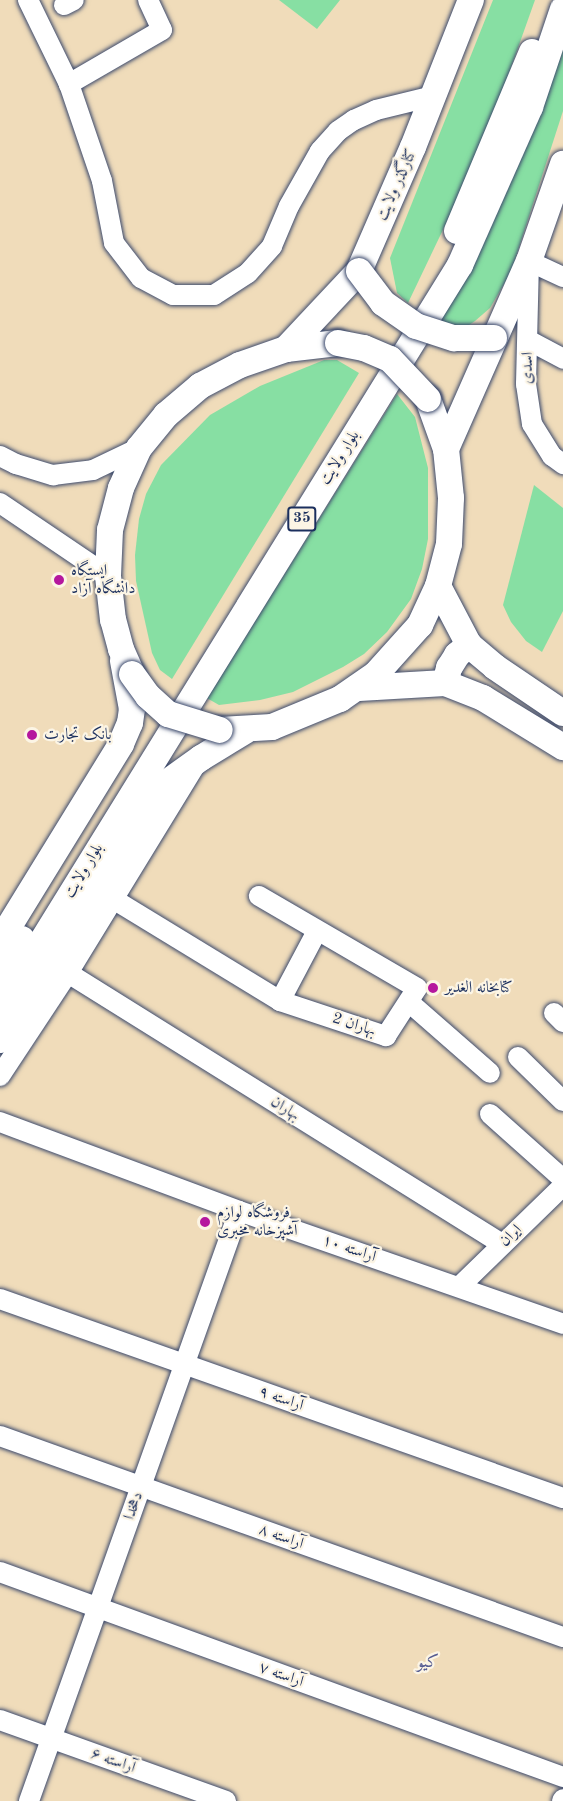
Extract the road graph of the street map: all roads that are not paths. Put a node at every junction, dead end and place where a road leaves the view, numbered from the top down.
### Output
1 (28, 0) edge
2 (148, 0) edge
3 (471, 0) edge
4 (548, 0) edge
5 (563, 9) edge
6 (69, 84) junction
7 (433, 96) junction
8 (563, 164) edge
9 (529, 261) junction
10 (359, 271) junction
11 (563, 278) edge
12 (494, 338) junction
13 (528, 340) junction
14 (286, 348) junction
15 (563, 359) edge
16 (139, 448) junction
17 (446, 449) junction
18 (0, 456) edge
19 (563, 464) edge
20 (0, 503) edge
21 (108, 576) junction
22 (438, 586) junction
23 (469, 645) junction
24 (121, 649) junction
25 (445, 683) junction
26 (359, 688) junction
27 (563, 713) edge
28 (248, 729) junction
29 (563, 747) edge
30 (201, 758) junction
31 (259, 896) dead end
32 (113, 899) junction
33 (317, 931) junction
34 (0, 941) edge
35 (68, 973) junction
36 (0, 975) edge
37 (280, 1001) junction
38 (410, 1003) junction
39 (0, 1009) edge
40 (0, 1040) edge
41 (518, 1057) dead end
42 (490, 1073) dead end
43 (0, 1076) edge
44 (563, 1101) edge
45 (490, 1114) dead end
46 (0, 1122) edge
47 (563, 1179) edge
48 (563, 1186) edge
49 (238, 1211) junction
50 (502, 1244) junction
51 (459, 1287) junction
52 (0, 1299) edge
53 (563, 1324) edge
54 (184, 1365) junction
55 (0, 1436) edge
56 (141, 1487) junction
57 (563, 1497) edge
58 (0, 1572) edge
59 (98, 1608) junction
60 (563, 1637) edge
61 (0, 1720) edge
62 (51, 1739) junction
63 (563, 1777) edge
64 (29, 1801) edge
65 (226, 1801) edge

1 - 6 street
2 - 6 street
3 - 7 main road, کنارگذر ولایت
4 - 36 main road, بلوار ولایت / 35
5 - 39 main road, بلوار ولایت / 35
6 - 7 street
7 - 10 main road, کنارگذر ولایت
8 - 9 main road
9 - 11 street
9 - 12 main road
9 - 13 street, اسدی
10 - 12 main road, bridge
10 - 14 main road, کنارگذر ولایت
12 - 17 main road
13 - 15 street
13 - 19 street, اسدی
14 - 16 main road
14 - 17 main road, bridge
16 - 18 street
16 - 21 main road
17 - 22 main road
20 - 21 street
21 - 24 main road
22 - 23 main road
22 - 26 main road
23 - 25 main road
23 - 27 main road
24 - 28 main road, bridge
24 - 34 main road
25 - 26 main road
25 - 29 main road
26 - 28 main road
28 - 30 main road
30 - 32 street
30 - 40 main road
31 - 33 street
32 - 35 street
32 - 37 street, بهاران 2
33 - 37 street
33 - 38 street
35 - 43 street
35 - 50 street, بهاران
37 - 38 street, بهاران 2
38 - 42 street
41 - 44 street
45 - 47 street
46 - 49 street, آراسته ۱۰
48 - 50 street, ایران
49 - 51 street, آراسته ۱۰
49 - 54 street, دهخدا
50 - 51 street, ایران
51 - 53 street, آراسته ۱۰
52 - 54 street, آراسته ۹
54 - 56 street, دهخدا
54 - 57 street, آراسته ۹
55 - 56 street, آراسته ۸
56 - 59 street, دهخدا
56 - 60 street, آراسته ۸
58 - 59 street, آراسته ۷
59 - 62 street, دهخدا
59 - 63 street, آراسته ۷
61 - 62 street, آراسته ۶
62 - 64 street, دهخدا
62 - 65 street, آراسته ۶

